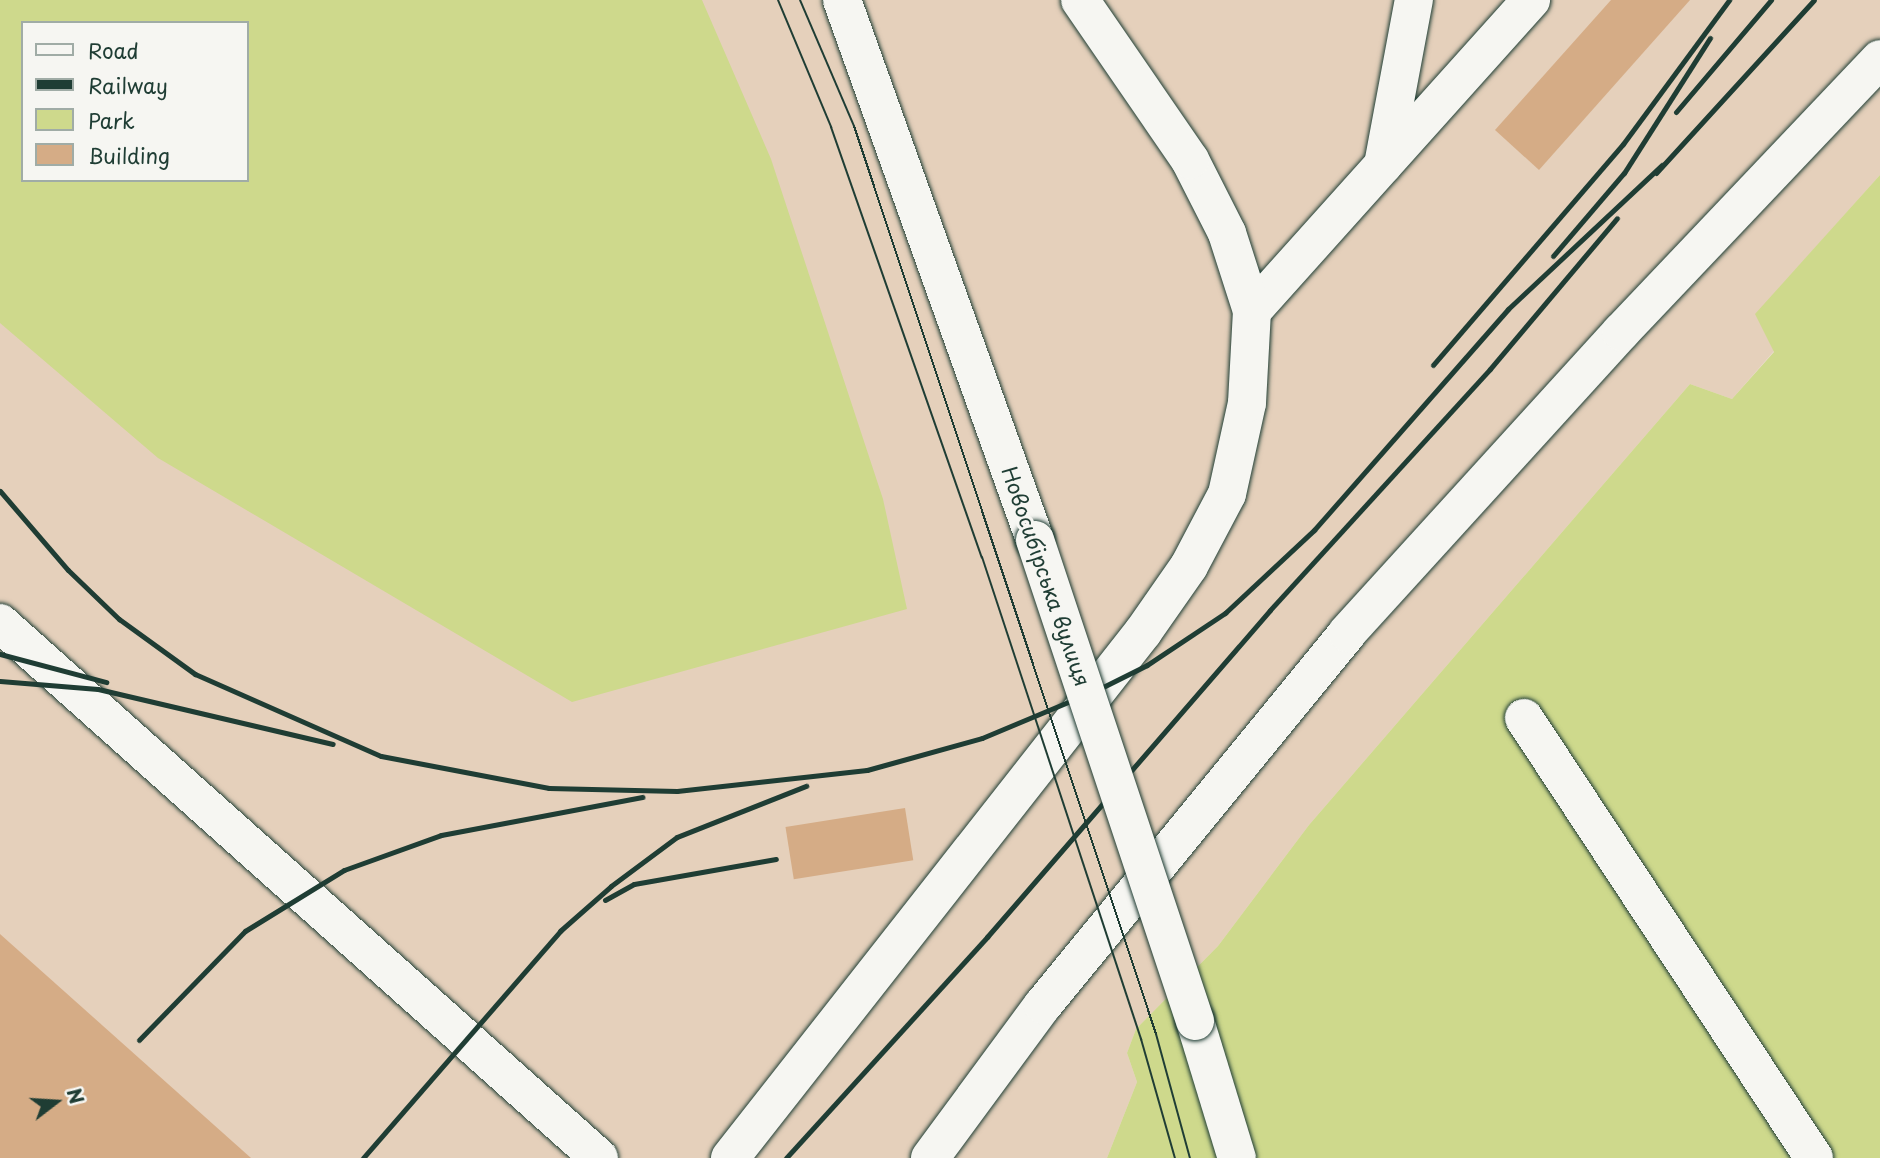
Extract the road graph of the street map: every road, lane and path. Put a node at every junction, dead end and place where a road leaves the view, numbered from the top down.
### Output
1 (842, 0) edge
2 (1080, 0) edge
3 (1413, 0) edge
4 (1531, 0) edge
5 (1880, 59) edge
6 (1383, 165) junction
7 (1252, 312) junction
8 (0, 623) edge
9 (1524, 718) dead end
10 (599, 1158) edge
11 (730, 1158) edge
12 (930, 1158) edge
13 (1237, 1158) edge
14 (1814, 1158) edge

1 - 13 main road, Новосибірська вулиця, bridge
2 - 7 main road
3 - 6 main road
4 - 6 main road
5 - 12 main road
6 - 7 main road
7 - 11 main road
8 - 10 main road
9 - 14 main road

